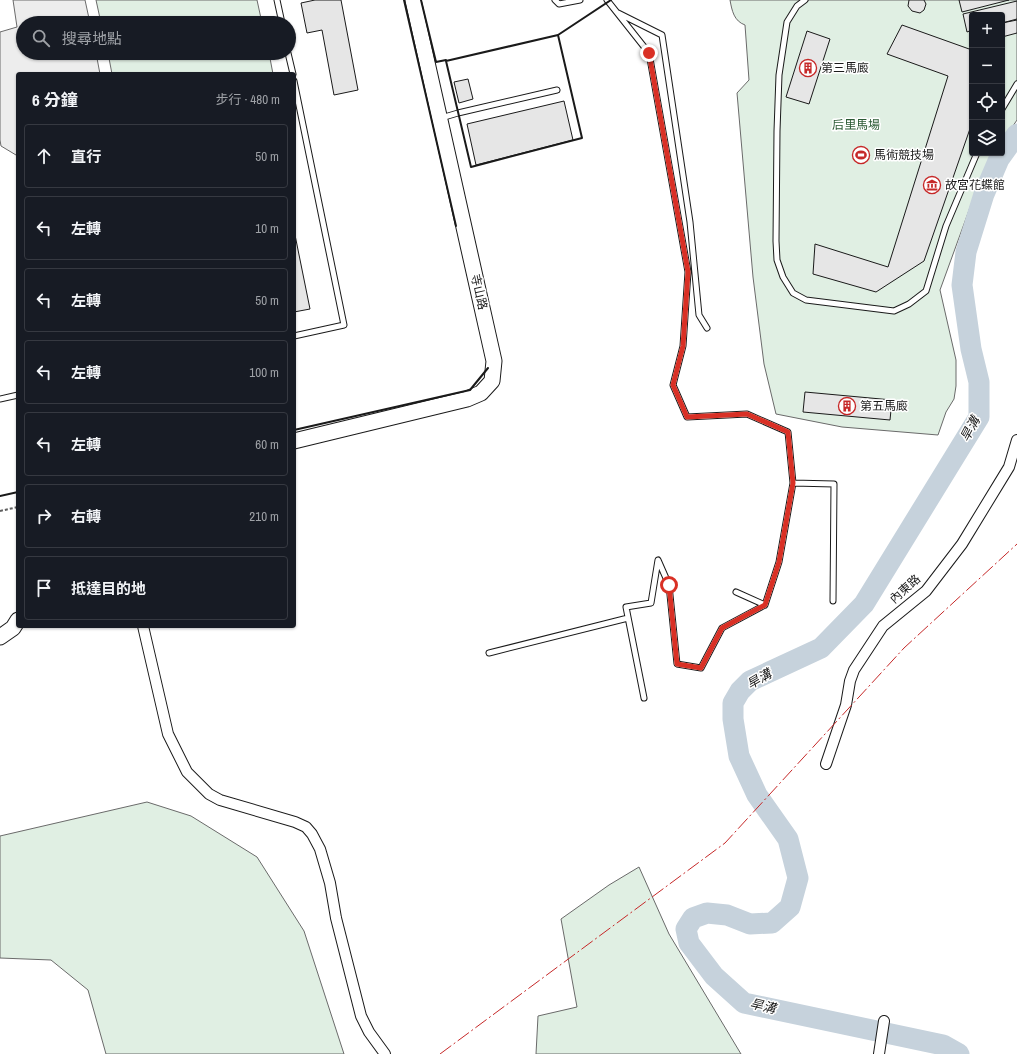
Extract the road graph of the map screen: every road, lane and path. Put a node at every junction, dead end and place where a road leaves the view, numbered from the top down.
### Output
1 (277, 0) edge
2 (413, 0) edge
3 (555, 0) edge
4 (580, 0) edge
5 (607, 0) edge
6 (805, 0) edge
7 (615, 11) junction
8 (280, 16) edge
9 (290, 60) edge
10 (293, 72) edge
11 (1017, 84) edge
12 (557, 90) dead end
13 (296, 91) edge
14 (1005, 104) edge
15 (440, 119) junction
16 (976, 156) edge
17 (707, 328) dead end
18 (296, 336) edge
19 (16, 395) edge
20 (0, 398) edge
21 (1017, 440) edge
22 (296, 441) edge
23 (793, 483) junction
24 (16, 507) edge
25 (0, 511) edge
26 (736, 592) dead end
27 (832, 601) dead end
28 (765, 605) junction
29 (628, 618) junction
30 (16, 623) edge
31 (143, 628) edge
32 (0, 637) edge
33 (489, 653) dead end
34 (644, 698) dead end
35 (826, 764) dead end
36 (884, 1021) dead end
37 (385, 1054) edge
38 (879, 1054) edge

1 - 8 lane
2 - 15 street, 寺山路
3 - 4 lane
5 - 7 lane
6 - 16 lane
7 - 17 lane
7 - 23 lane
9 - 10 lane
11 - 14 lane
12 - 15 lane
13 - 18 lane
15 - 22 street, 寺山路
19 - 20 lane
21 - 35 street, 內東路
23 - 27 lane
23 - 28 lane
24 - 25 path
26 - 28 lane
28 - 29 lane
29 - 33 lane
29 - 34 lane
30 - 32 street
31 - 37 street
36 - 38 street

